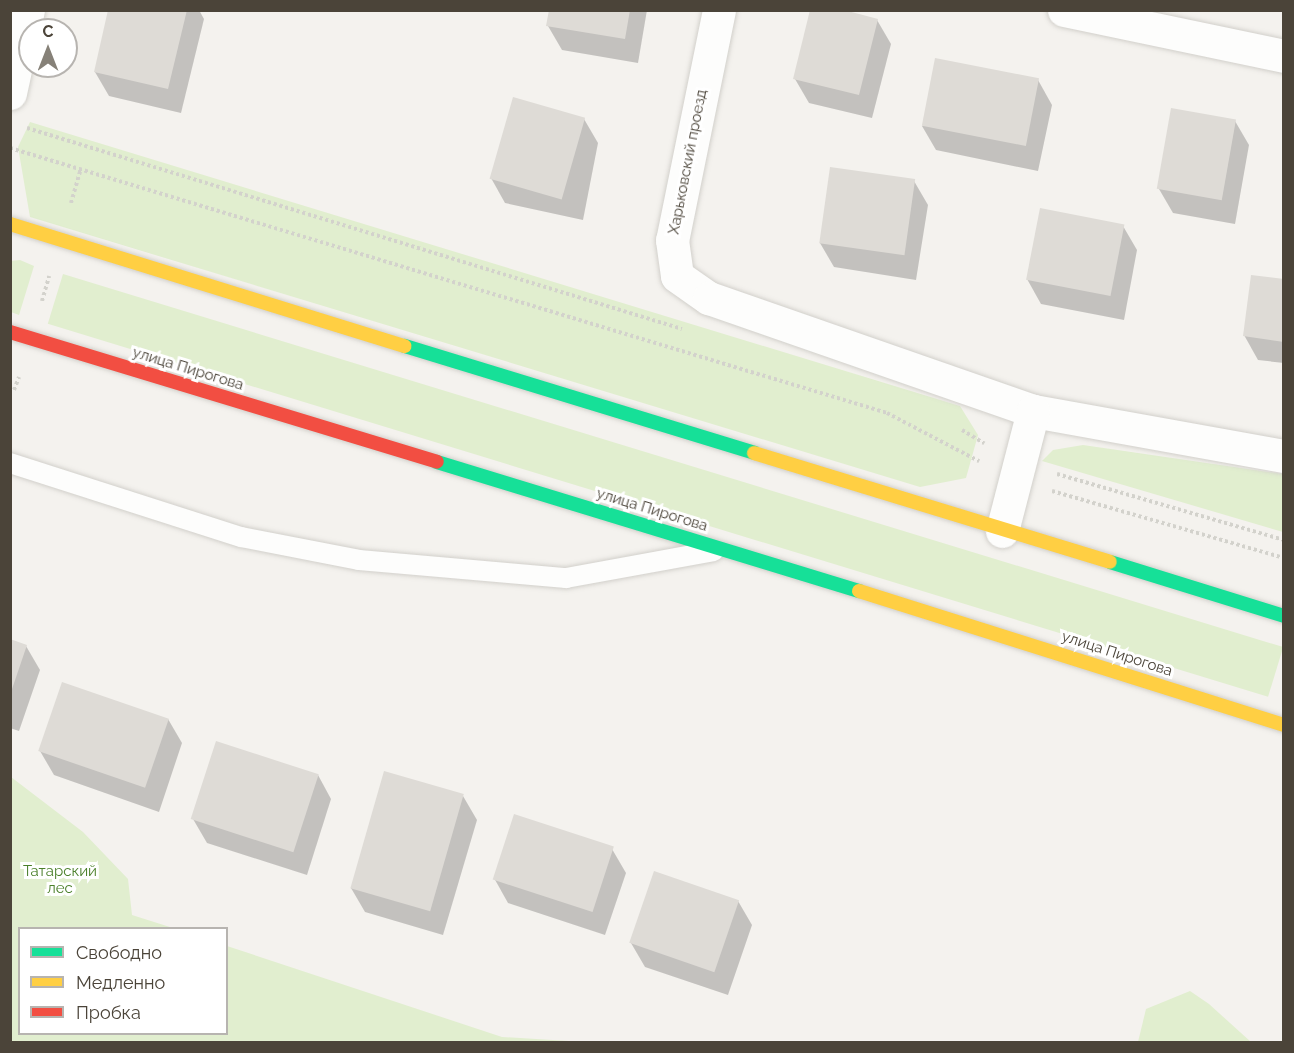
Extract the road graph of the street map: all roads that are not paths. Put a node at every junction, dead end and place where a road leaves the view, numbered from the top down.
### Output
1 (719, 10) edge
2 (1064, 10) edge
3 (18, 41) edge
4 (1284, 56) edge
5 (10, 93) edge
6 (10, 224) edge
7 (10, 332) edge
8 (1033, 411) junction
9 (1284, 456) edge
10 (10, 464) edge
11 (1002, 531) junction
12 (724, 549) junction
13 (1284, 616) edge
14 (1284, 724) edge

1 - 8 street, Харьковский проезд
2 - 4 street
3 - 5 street
6 - 11 main road
7 - 12 main road, улица Пирогова
8 - 9 street, Харьковский проезд
8 - 11 street
10 - 12 lane
11 - 13 main road
12 - 14 main road, улица Пирогова

